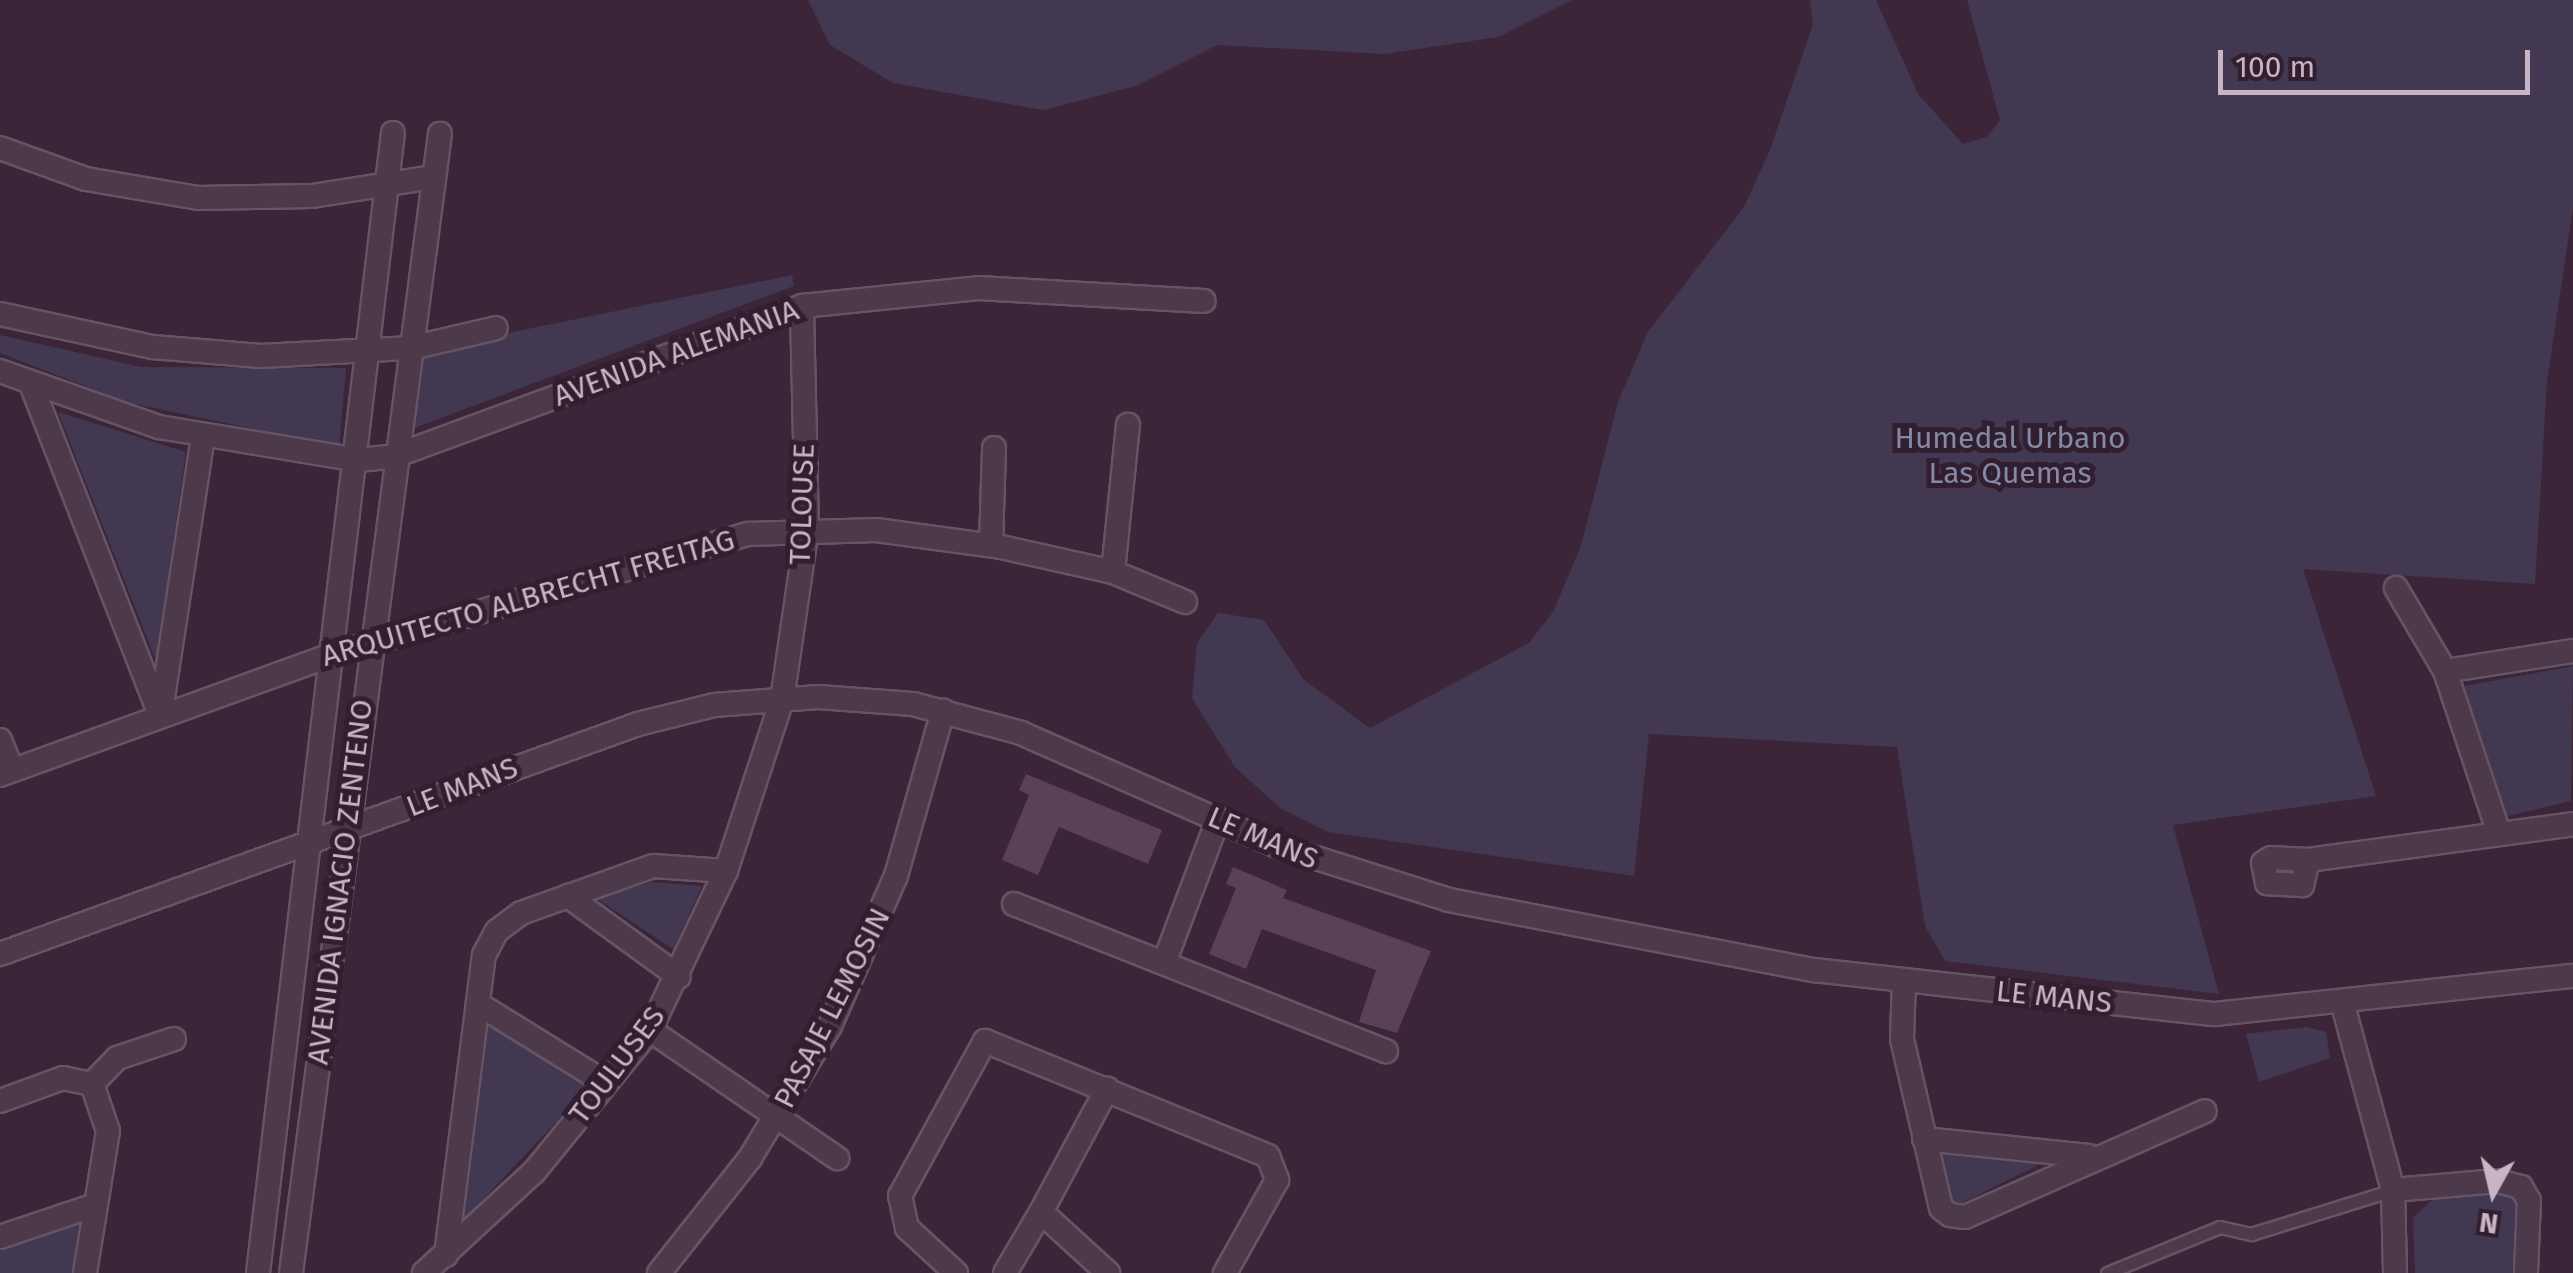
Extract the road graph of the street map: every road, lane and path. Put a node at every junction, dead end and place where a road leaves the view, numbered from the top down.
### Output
1 (393, 133) dead end
2 (440, 134) dead end
3 (0, 148) edge
4 (433, 177) junction
5 (387, 183) junction
6 (1204, 301) dead end
7 (802, 306) junction
8 (0, 314) edge
9 (496, 328) dead end
10 (411, 348) junction
11 (369, 353) junction
12 (0, 371) edge
13 (31, 384) junction
14 (1128, 425) dead end
15 (203, 437) junction
16 (994, 448) dead end
17 (395, 456) junction
18 (359, 460) junction
19 (807, 529) junction
20 (991, 545) junction
21 (1113, 572) junction
22 (2396, 588) dead end
23 (1185, 602) dead end
24 (372, 644) junction
25 (2573, 651) edge
26 (331, 655) junction
27 (2444, 671) junction
28 (782, 700) junction
29 (942, 711) junction
30 (160, 716) junction
31 (0, 740) edge
32 (6, 772) edge
33 (1218, 819) junction
34 (2573, 824) edge
35 (344, 833) junction
36 (2499, 833) junction
37 (306, 847) junction
38 (2308, 860) dead end
39 (726, 871) junction
40 (568, 896) junction
41 (1014, 904) dead end
42 (0, 954) edge
43 (1164, 963) junction
44 (2573, 976) edge
45 (679, 977) junction
46 (1904, 981) junction
47 (478, 1004) junction
48 (2342, 1005) junction
49 (650, 1030) junction
50 (174, 1038) dead end
51 (1386, 1051) dead end
52 (606, 1083) junction
53 (92, 1084) junction
54 (1106, 1089) junction
55 (0, 1101) edge
56 (2204, 1110) dead end
57 (779, 1114) junction
58 (1924, 1138) junction
59 (2093, 1157) junction
60 (837, 1158) dead end
61 (2393, 1190) junction
62 (95, 1205) junction
63 (1042, 1212) junction
64 (0, 1237) edge
65 (446, 1255) junction
66 (86, 1273) edge
67 (258, 1273) edge
68 (290, 1273) edge
69 (424, 1273) edge
70 (659, 1273) edge
71 (956, 1273) edge
72 (1005, 1273) edge
73 (1108, 1273) edge
74 (1224, 1273) edge
75 (2108, 1273) edge
76 (2395, 1273) edge
77 (2526, 1273) edge

1 - 5 street, AVENIDA IGNACIO ZENTENO
2 - 4 street, AVENIDA IGNACIO ZENTENO
3 - 5 street
4 - 5 street
4 - 10 street, AVENIDA IGNACIO ZENTENO
5 - 11 street, AVENIDA IGNACIO ZENTENO
6 - 7 street, AVENIDA ALEMANIA
7 - 17 street, AVENIDA ALEMANIA
7 - 19 street, TOLOUSE
8 - 11 street
9 - 10 street
10 - 11 street
10 - 17 street, AVENIDA IGNACIO ZENTENO
11 - 18 street, AVENIDA IGNACIO ZENTENO
12 - 13 street
13 - 15 street
13 - 30 street
14 - 21 street
15 - 18 street
15 - 30 street
16 - 20 street
17 - 18 street, AVENIDA ALEMANIA
17 - 24 street, AVENIDA IGNACIO ZENTENO
18 - 26 street, AVENIDA IGNACIO ZENTENO
19 - 20 street, ARQUITECTO ALBRECHT FREITAG
19 - 24 street, ARQUITECTO ALBRECHT FREITAG
19 - 28 street, TOLOUSE
20 - 21 street, ARQUITECTO ALBRECHT FREITAG
21 - 23 street, ARQUITECTO ALBRECHT FREITAG
22 - 27 street
24 - 26 street, ARQUITECTO ALBRECHT FREITAG
24 - 35 street, AVENIDA IGNACIO ZENTENO
25 - 27 street
26 - 30 street, ARQUITECTO ALBRECHT FREITAG
26 - 37 street, AVENIDA IGNACIO ZENTENO
27 - 36 street
28 - 29 street, LE MANS
28 - 35 street, LE MANS
28 - 39 street, TOULUSES
29 - 33 street, LE MANS
29 - 57 street, PASAJE LEMOSIN
30 - 32 street, ARQUITECTO ALBRECHT FREITAG
31 - 32 street
33 - 43 street
33 - 46 street, LE MANS
34 - 36 street
35 - 37 street, LE MANS
35 - 68 street, AVENIDA IGNACIO ZENTENO
36 - 38 street
37 - 42 street, LE MANS
37 - 67 street, AVENIDA IGNACIO ZENTENO
39 - 40 street
39 - 45 street, TOULUSES
40 - 45 street
40 - 47 street
41 - 43 street
43 - 51 street
44 - 48 street, LE MANS
45 - 49 street, TOULUSES
46 - 48 street, LE MANS
46 - 58 street
47 - 52 street
47 - 65 street
48 - 61 street
49 - 52 street, TOULUSES
49 - 57 street
50 - 53 street
52 - 65 street, TOULUSES
53 - 55 street
53 - 62 street
54 - 63 street
54 - 71 street
54 - 74 street
56 - 59 street
57 - 60 street
57 - 70 street, PASAJE LEMOSIN
58 - 59 street
58 - 59 street
61 - 75 lane
61 - 76 street
61 - 77 street
62 - 64 street
62 - 66 street
63 - 72 street
63 - 73 street
65 - 69 street, TOULUSES

